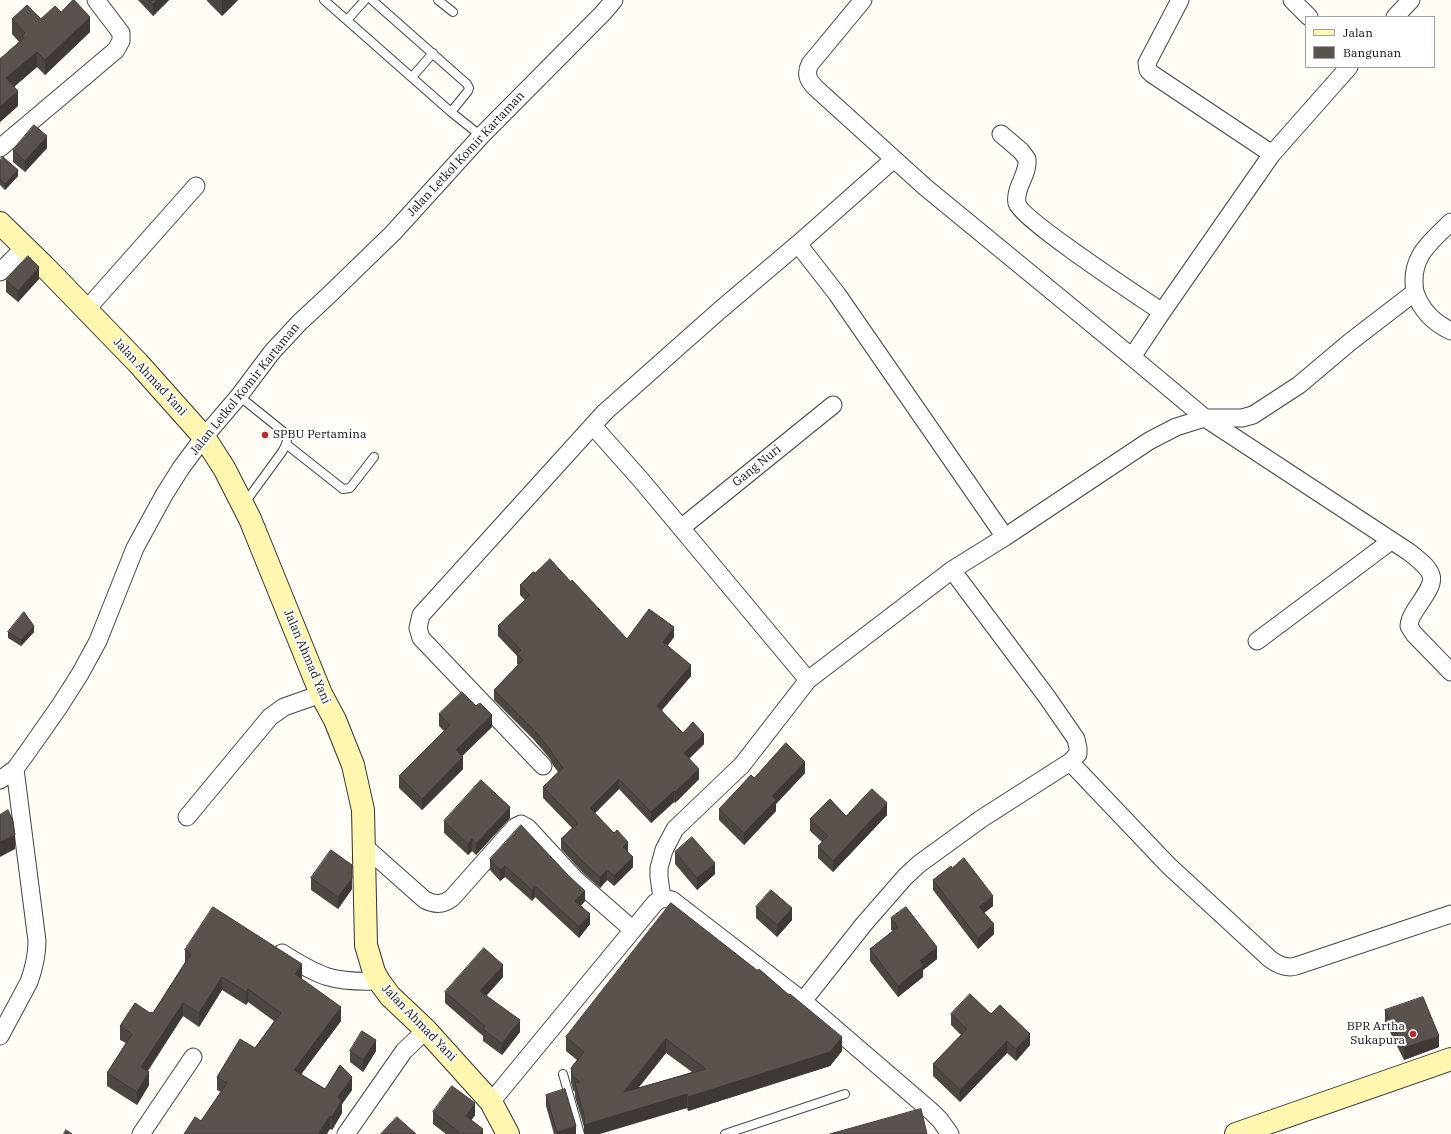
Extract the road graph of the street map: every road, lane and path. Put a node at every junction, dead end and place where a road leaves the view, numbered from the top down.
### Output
1 (96, 0) edge
2 (324, 0) edge
3 (365, 0) edge
4 (372, 0) edge
5 (438, 0) edge
6 (614, 0) edge
7 (863, 0) edge
8 (1180, 0) edge
9 (1292, 0) edge
10 (1411, 0) edge
11 (453, 12) dead end
12 (1308, 16) edge
13 (1396, 16) edge
14 (348, 20) junction
15 (433, 53) junction
16 (1348, 68) edge
17 (412, 77) junction
18 (451, 112) junction
19 (1001, 134) dead end
20 (481, 136) junction
21 (0, 148) edge
22 (1272, 154) junction
23 (894, 159) junction
24 (196, 186) dead end
25 (1451, 222) edge
26 (0, 223) edge
27 (798, 244) junction
28 (24, 248) junction
29 (0, 272) edge
30 (1414, 292) junction
31 (86, 310) junction
32 (1162, 312) junction
33 (1451, 331) edge
34 (1132, 357) junction
35 (239, 396) junction
36 (833, 405) dead end
37 (1205, 418) junction
38 (593, 426) junction
39 (204, 437) junction
40 (286, 444) junction
41 (374, 457) dead end
42 (243, 505) junction
43 (681, 528) junction
44 (1005, 537) junction
45 (1391, 541) junction
46 (952, 570) junction
47 (1257, 641) dead end
48 (1451, 672) edge
49 (808, 680) junction
50 (321, 694) junction
51 (1070, 762) junction
52 (543, 766) dead end
53 (15, 769) junction
54 (0, 780) edge
55 (187, 817) dead end
56 (364, 846) junction
57 (662, 898) junction
58 (1451, 914) edge
59 (633, 930) junction
60 (268, 944) edge
61 (379, 981) junction
62 (803, 1000) junction
63 (426, 1030) junction
64 (0, 1036) edge
65 (193, 1057) dead end
66 (1451, 1059) edge
67 (563, 1074) dead end
68 (845, 1094) dead end
69 (491, 1102) junction
70 (141, 1134) edge
71 (346, 1134) edge
72 (508, 1134) edge
73 (580, 1134) edge
74 (725, 1134) edge
75 (950, 1134) edge
76 (1236, 1134) edge

1 - 21 street
2 - 14 lane
3 - 14 lane
4 - 15 lane
5 - 11 lane
6 - 20 street, Jalan Letkol Komir Kartaman
7 - 23 street
8 - 22 street
9 - 12 street
10 - 13 street
14 - 17 lane
15 - 17 lane
15 - 18 lane
16 - 22 street
17 - 18 lane
18 - 20 lane
19 - 32 street
20 - 35 street, Jalan Letkol Komir Kartaman
22 - 32 street
23 - 27 street
23 - 34 street
24 - 31 street
25 - 30 street
26 - 28 street, Jalan Ahmad Yani
27 - 38 street
27 - 44 street
28 - 29 street
28 - 31 street, Jalan Ahmad Yani
30 - 33 street
30 - 37 street
31 - 39 street, Jalan Ahmad Yani
32 - 34 street
34 - 37 street
35 - 39 street, Jalan Letkol Komir Kartaman
35 - 40 lane
36 - 43 street, Gang Nuri
37 - 44 street
37 - 45 street
38 - 43 street
38 - 52 street
39 - 42 street, Jalan Ahmad Yani
39 - 53 street, Jalan Letkol Komir Kartaman
40 - 41 lane
40 - 42 lane
42 - 50 street, Jalan Ahmad Yani
43 - 49 street
44 - 46 street
45 - 47 street
45 - 48 street
46 - 49 street
46 - 51 street
49 - 57 street
50 - 55 street
50 - 56 street, Jalan Ahmad Yani
51 - 58 street
51 - 62 street
53 - 54 street, Jalan Letkol Komir Kartaman
53 - 64 street
56 - 59 street
56 - 61 street, Jalan Ahmad Yani
57 - 59 street
57 - 62 street
59 - 69 street
60 - 61 street
61 - 63 street, Jalan Ahmad Yani
62 - 75 street
63 - 69 street, Jalan Ahmad Yani
63 - 71 street
65 - 70 street
66 - 76 street
67 - 73 lane
68 - 74 lane
69 - 72 street, Jalan Ahmad Yani

